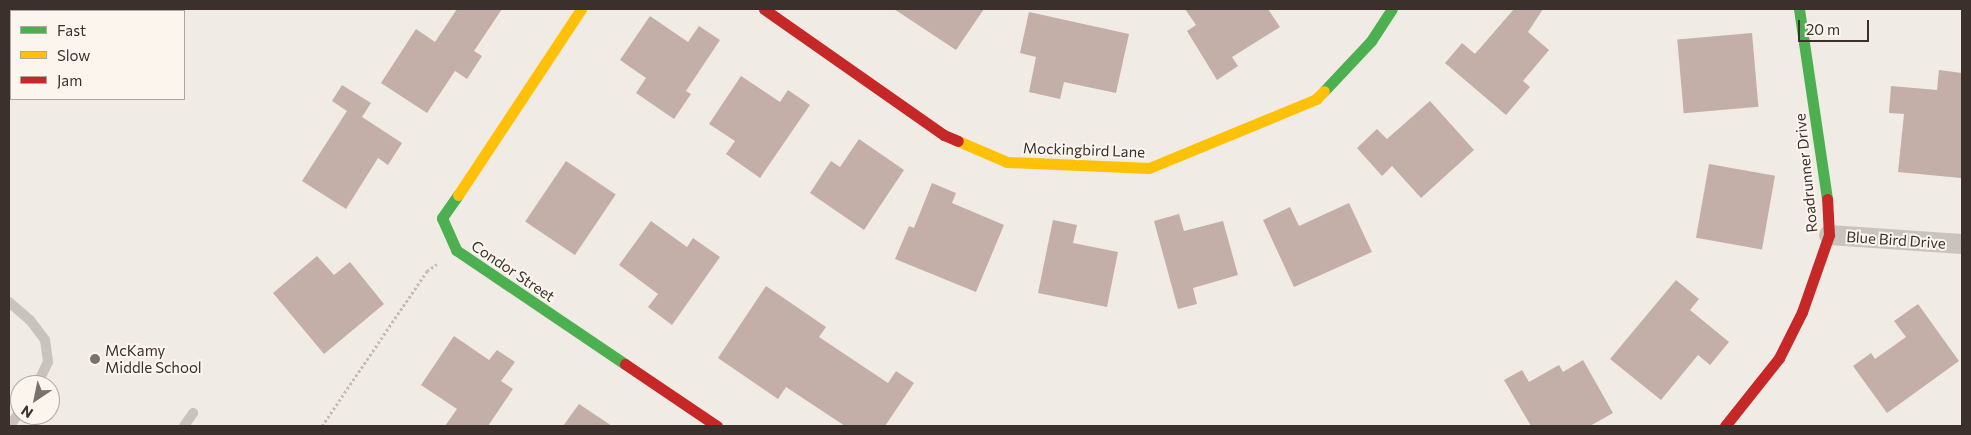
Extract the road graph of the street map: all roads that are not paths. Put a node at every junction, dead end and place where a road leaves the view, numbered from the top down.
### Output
1 (581, 9) edge
2 (764, 9) edge
3 (1392, 9) edge
4 (1799, 9) edge
5 (1829, 235) junction
6 (1962, 244) edge
7 (9, 302) edge
8 (42, 375) edge
9 (193, 413) dead end
10 (184, 426) edge
11 (717, 426) edge
12 (1725, 426) edge

1 - 11 street, Condor Street
2 - 3 street, Mockingbird Lane
4 - 5 street, Roadrunner Drive
5 - 6 street, Blue Bird Drive
5 - 12 street, Roadrunner Drive
7 - 8 lane
9 - 10 lane

